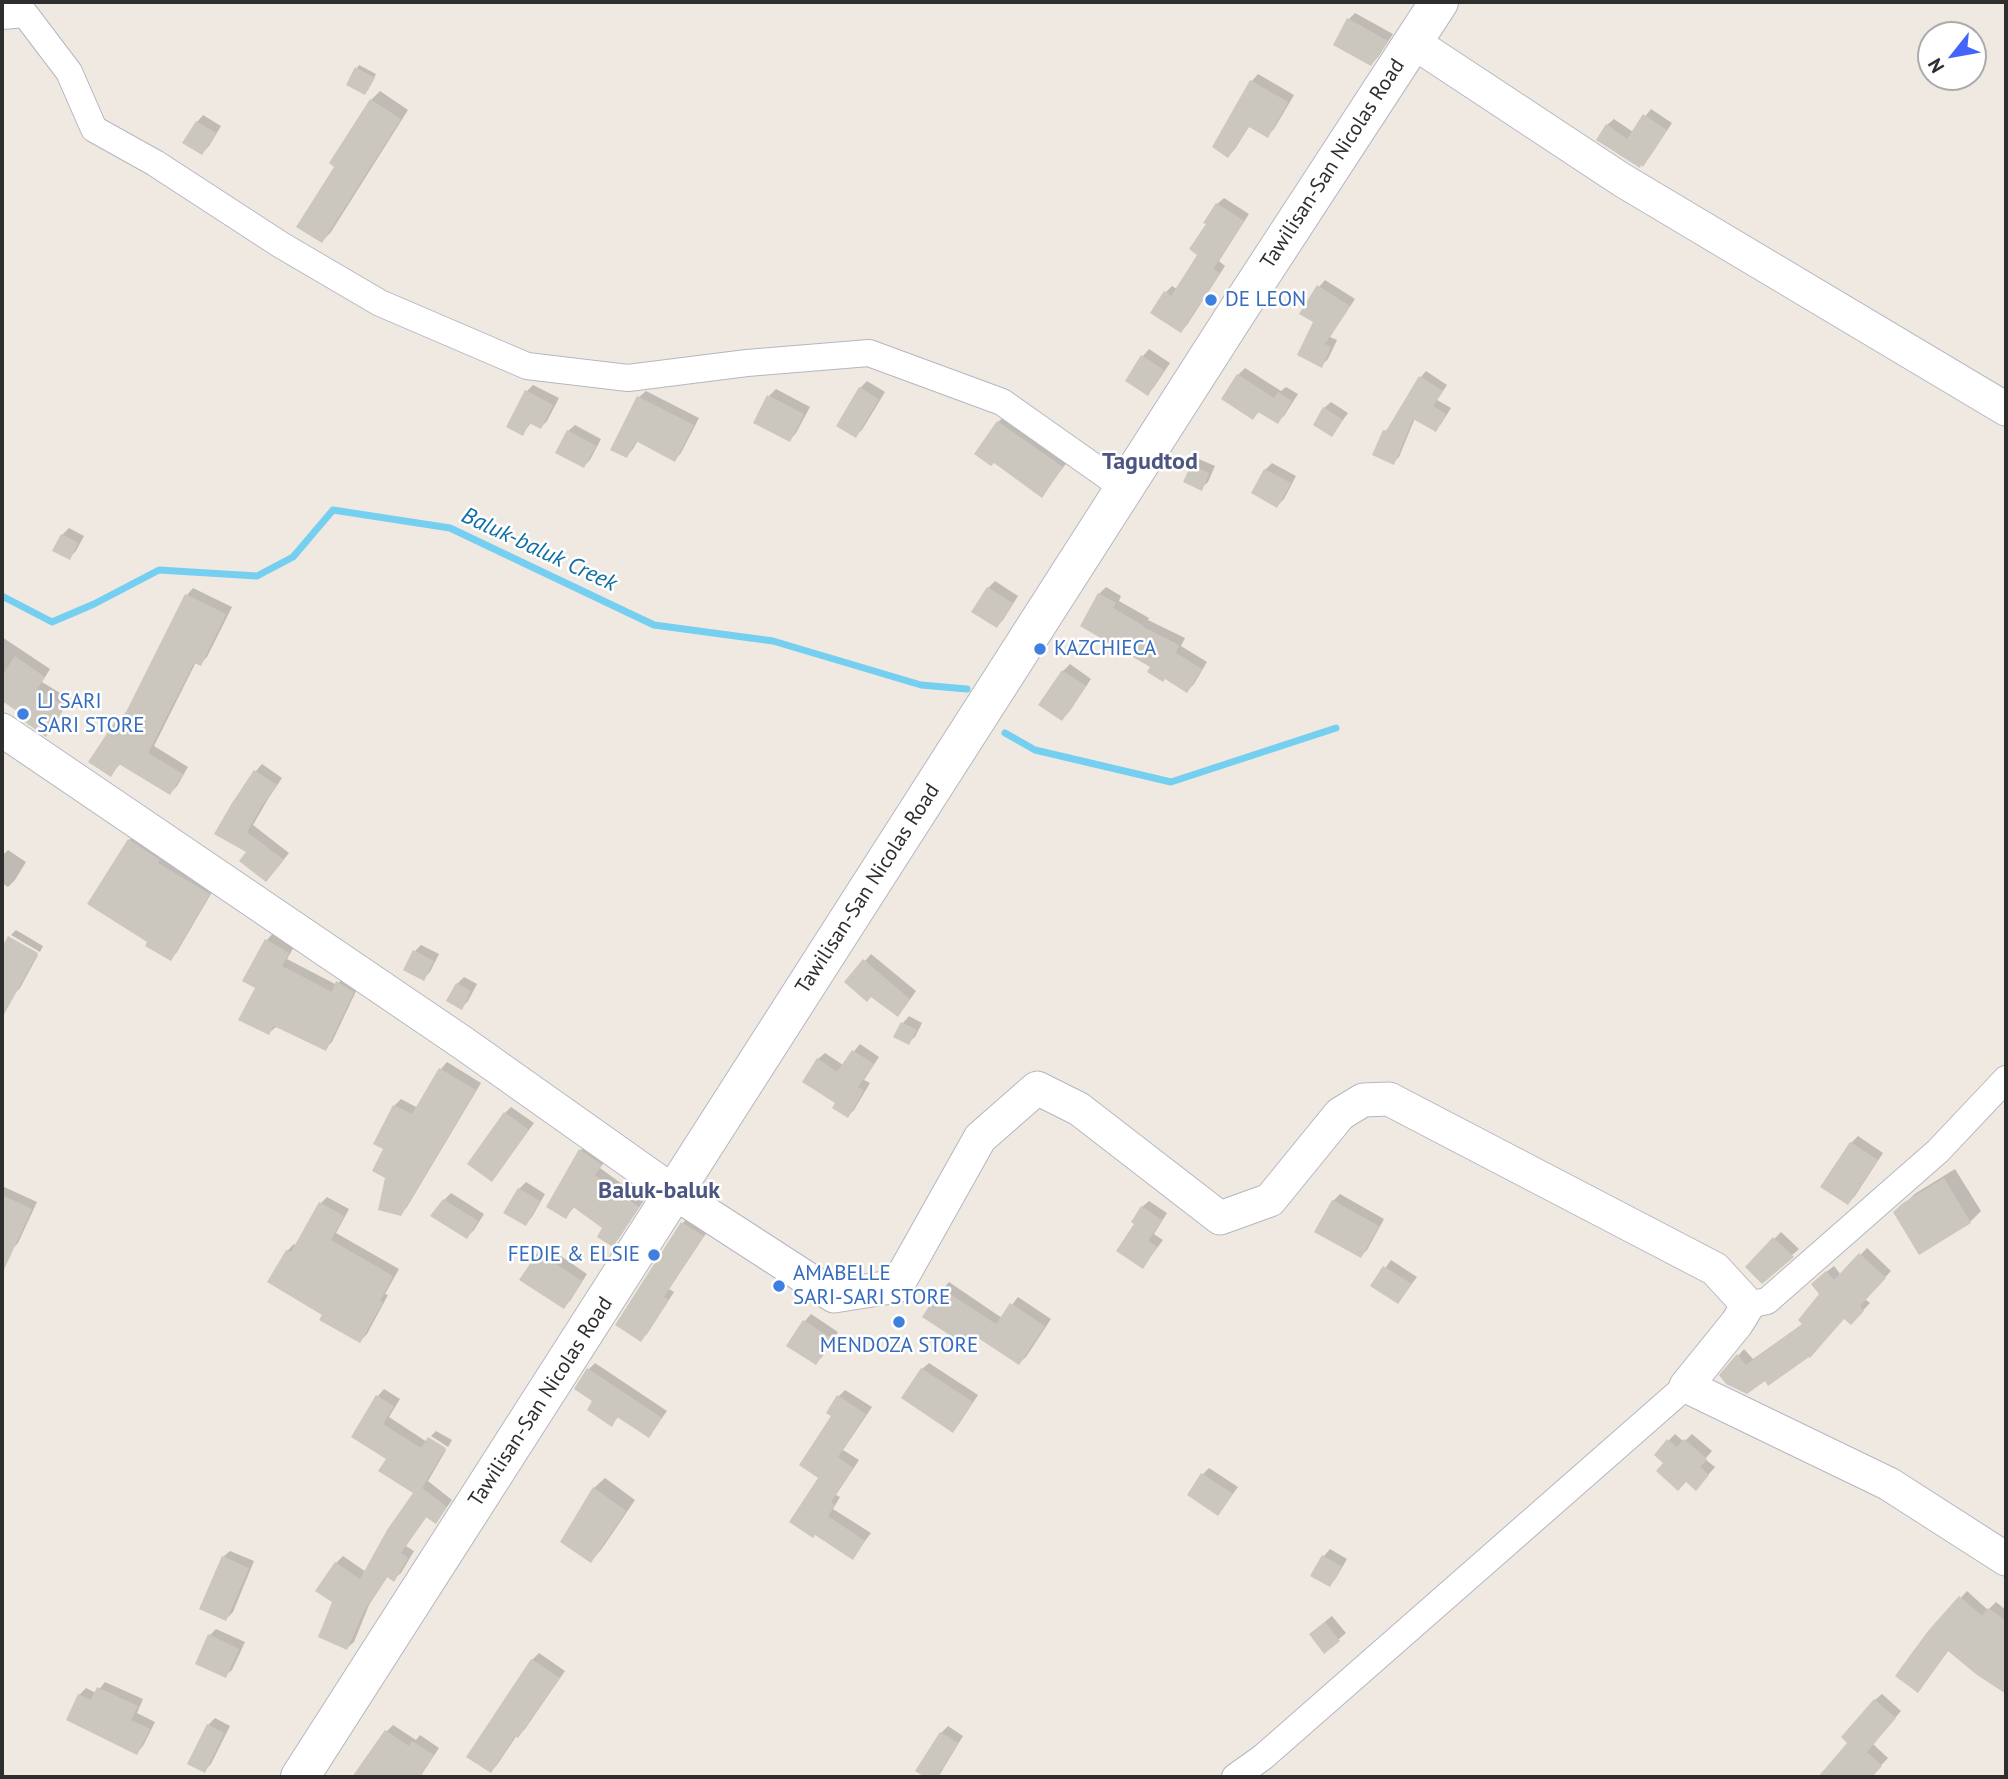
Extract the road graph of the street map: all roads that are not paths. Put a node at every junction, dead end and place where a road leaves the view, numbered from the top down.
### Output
1 (1438, 2) edge
2 (2, 16) edge
3 (1413, 42) junction
4 (2006, 409) edge
5 (1124, 488) junction
6 (2, 730) edge
7 (2006, 1079) edge
8 (675, 1193) junction
9 (1748, 1305) junction
10 (1686, 1386) junction
11 (2006, 1559) edge
12 (300, 1777) edge
13 (1235, 1777) edge

1 - 3 main road, Tawilisan-San Nicolas Road
2 - 5 street
3 - 4 street
3 - 5 main road, Tawilisan-San Nicolas Road
5 - 8 main road, Tawilisan-San Nicolas Road
6 - 8 street
7 - 9 street
8 - 9 street
8 - 12 main road, Tawilisan-San Nicolas Road
9 - 10 street
10 - 11 street
10 - 13 street

